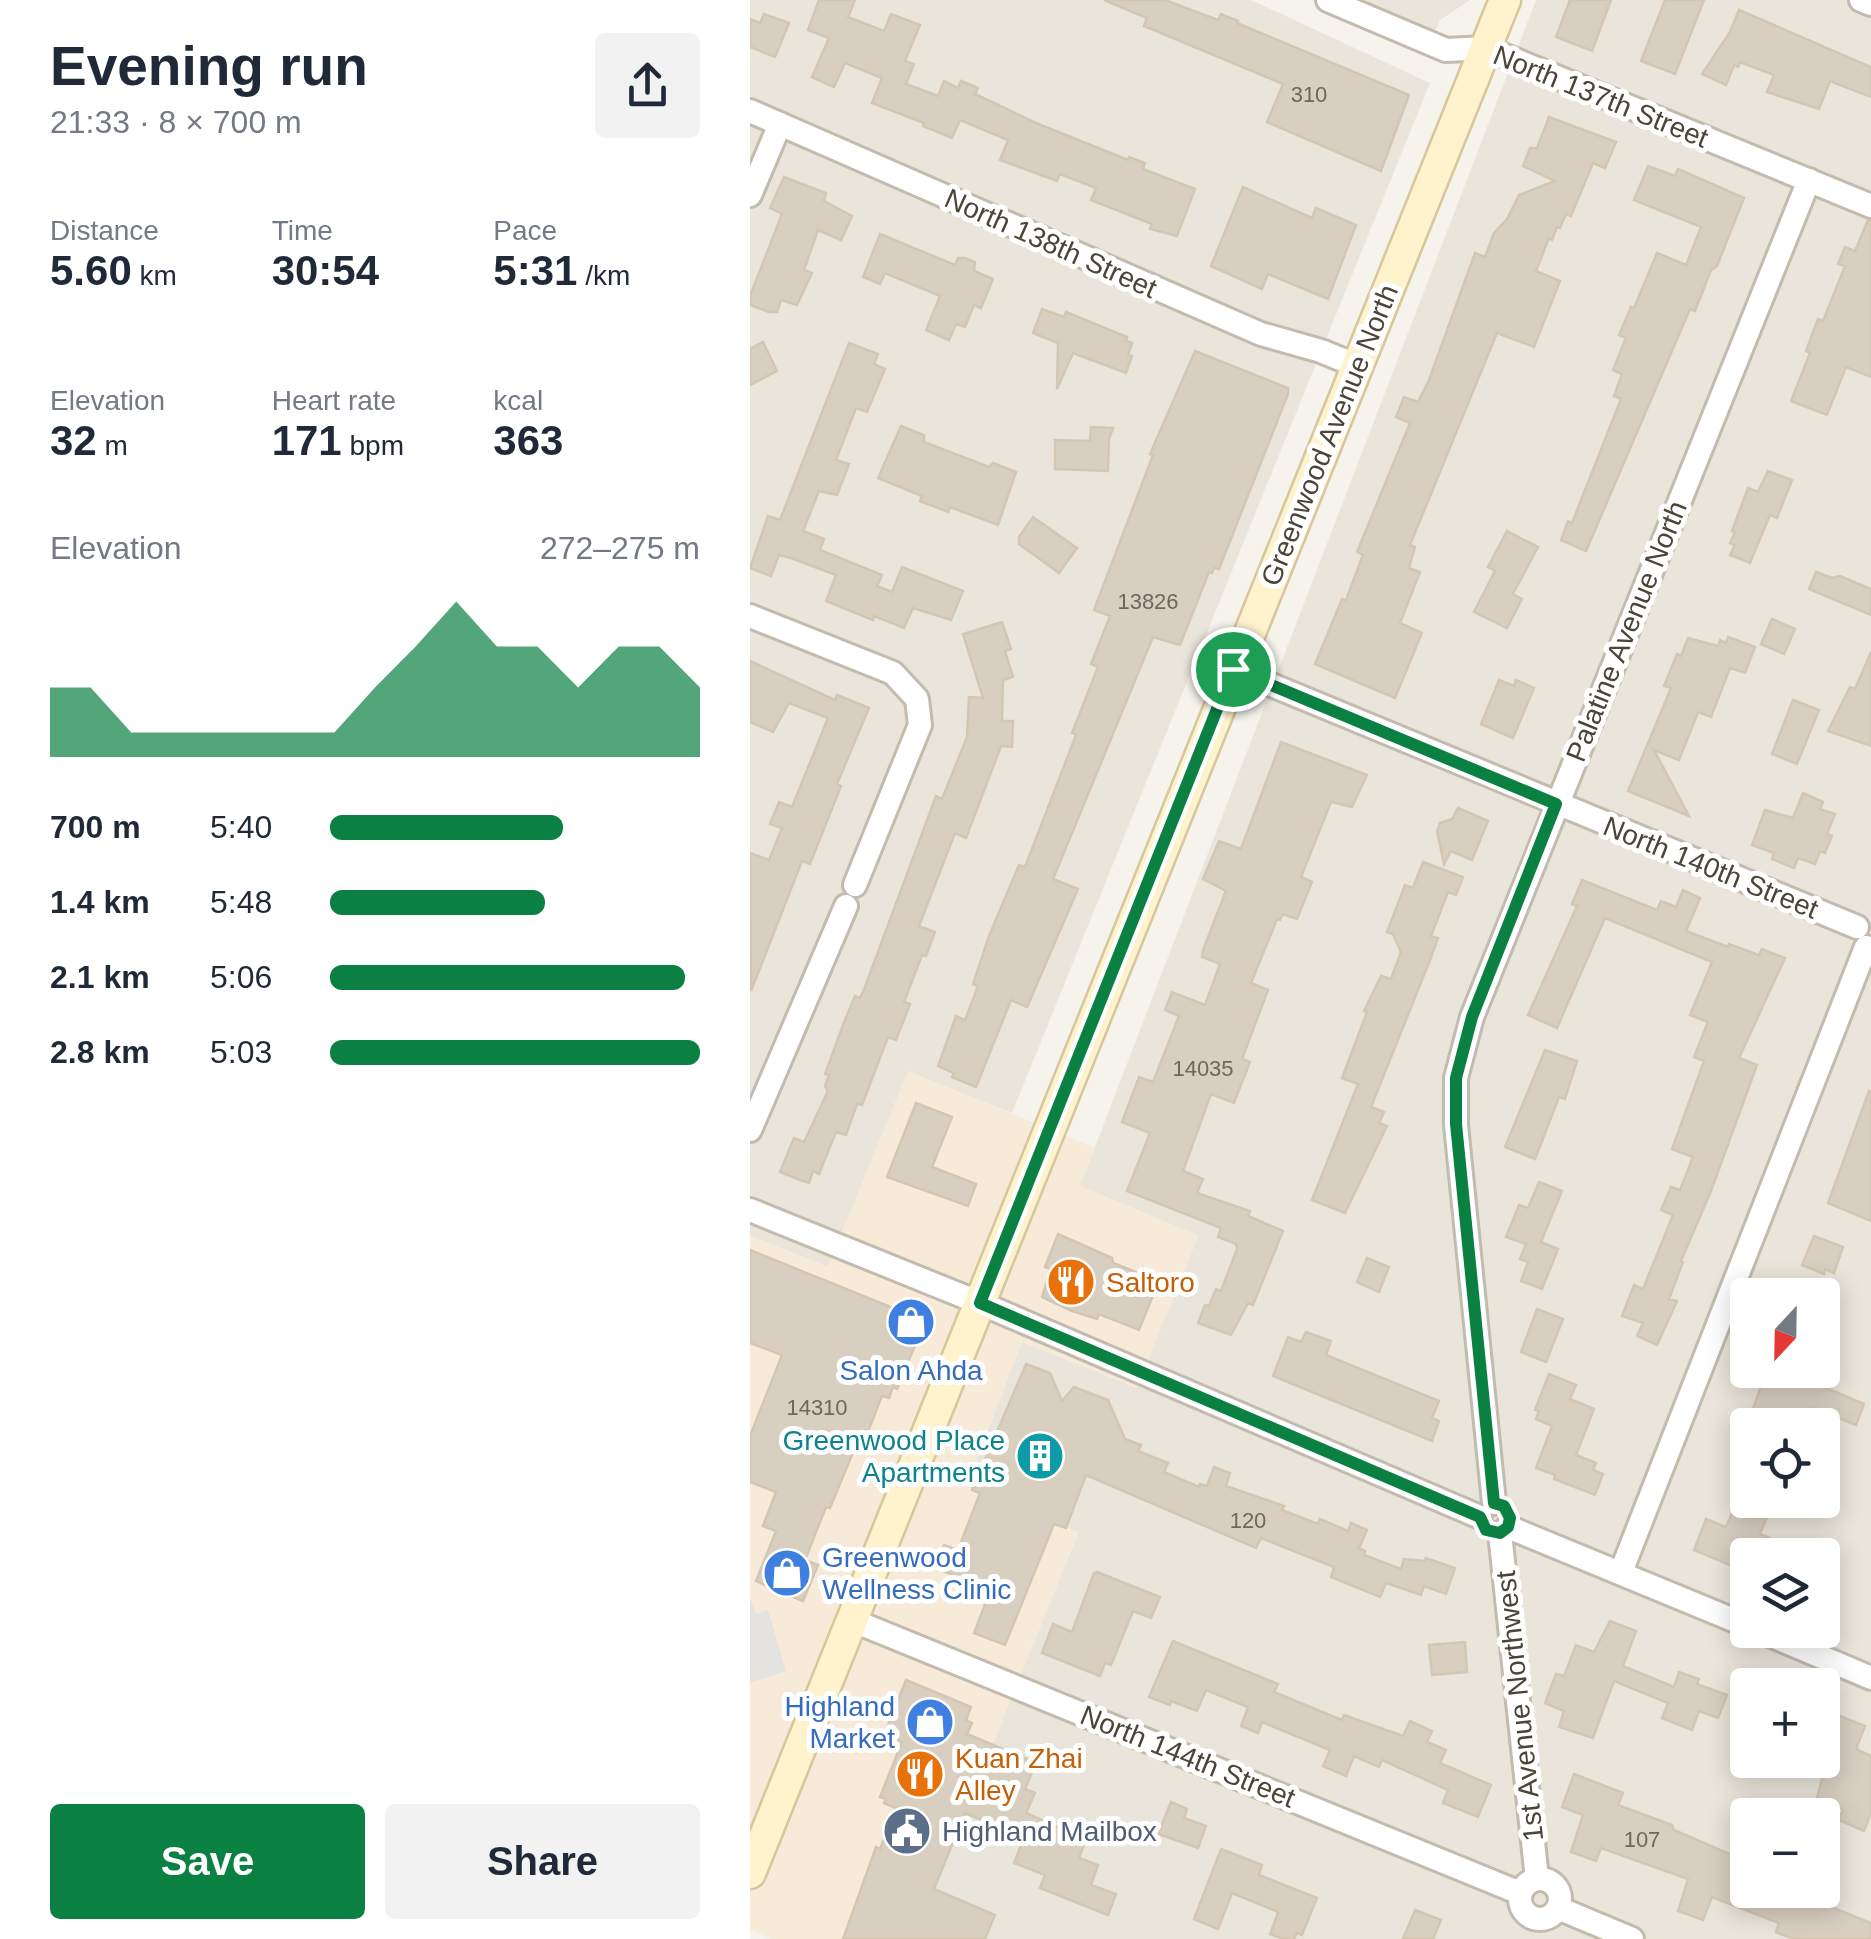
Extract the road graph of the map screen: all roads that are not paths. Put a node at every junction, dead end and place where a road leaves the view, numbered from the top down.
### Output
1 (1328, 0) edge
2 (1505, 0) edge
3 (1860, 0) edge
4 (1871, 4) edge
5 (1486, 48) junction
6 (750, 111) edge
7 (780, 124) junction
8 (1809, 180) junction
9 (750, 195) edge
10 (1871, 206) edge
11 (1356, 365) junction
12 (750, 616) edge
13 (1233, 669) junction
14 (1556, 804) junction
15 (1866, 934) edge
16 (750, 1130) edge
17 (750, 1210) edge
18 (980, 1303) junction
19 (1487, 1510) junction
20 (1504, 1530) junction
21 (1621, 1572) junction
22 (1730, 1618) edge
23 (854, 1621) junction
24 (1800, 1648) edge
25 (1871, 1678) edge
26 (750, 1873) edge
27 (1529, 1886) junction
28 (1547, 1922) edge
29 (1632, 1939) edge

1 - 5 street, North 137th Street
2 - 5 main road, Greenwood Avenue North
3 - 4 street
5 - 8 street, North 137th Street
5 - 11 main road, Greenwood Avenue North
6 - 7 street, North 138th Street
7 - 9 street
7 - 11 street, North 138th Street
8 - 10 street, North 137th Street
8 - 14 street, Palatine Avenue North
11 - 13 main road, Greenwood Avenue North
12 - 16 street
13 - 14 street, North 140th Street
13 - 18 main road, Greenwood Avenue North
14 - 15 street, North 140th Street
14 - 19 street, Palatine Avenue North
15 - 21 street
17 - 18 street
18 - 19 street
18 - 23 main road, Greenwood Avenue North
19 - 20 street
20 - 21 street
20 - 27 street, 1st Avenue Northwest
21 - 22 street
23 - 26 main road, Greenwood Avenue North
23 - 27 street, North 144th Street
24 - 25 street
27 - 28 street
27 - 28 street
28 - 29 street

